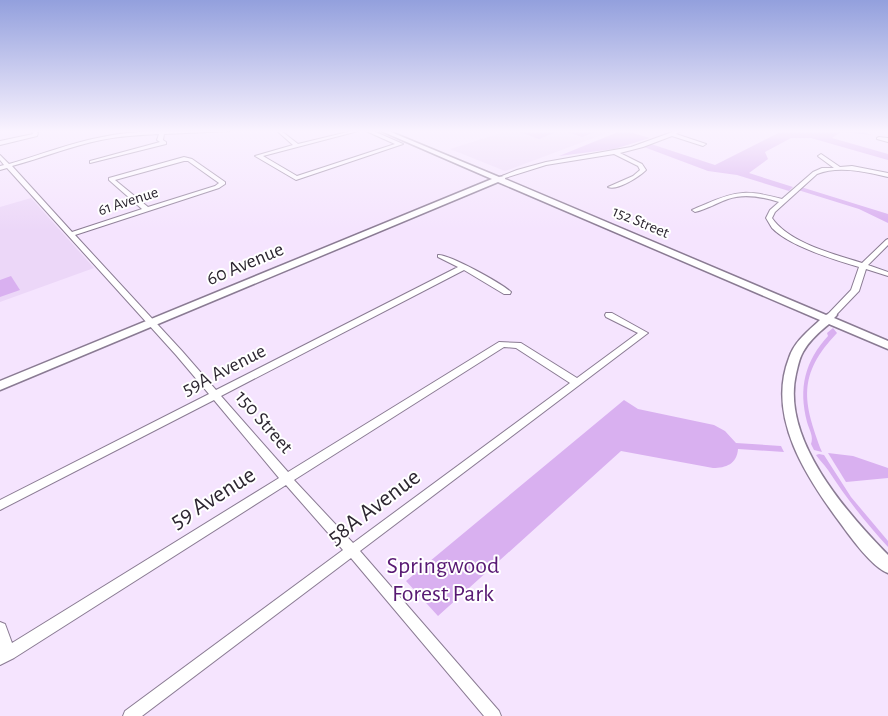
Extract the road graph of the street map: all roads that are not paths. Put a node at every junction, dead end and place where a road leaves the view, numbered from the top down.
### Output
1 (6, 163) edge
2 (16, 163) edge
3 (171, 163) edge
4 (195, 163) edge
5 (271, 163) edge
6 (341, 163) edge
7 (466, 163) edge
8 (469, 163) edge
9 (546, 163) edge
10 (637, 163) edge
11 (832, 163) edge
12 (8, 166) junction
13 (0, 168) edge
14 (838, 168) junction
15 (888, 175) edge
16 (296, 178) joint
17 (502, 178) junction
18 (111, 179) joint
19 (222, 184) joint
20 (611, 187) dead end
21 (783, 201) junction
22 (147, 210) junction
23 (695, 210) dead end
24 (71, 234) junction
25 (888, 242) edge
26 (440, 256) dead end
27 (863, 266) junction
28 (464, 267) junction
29 (888, 274) edge
30 (507, 292) dead end
31 (609, 315) dead end
32 (830, 317) junction
33 (152, 323) junction
34 (888, 338) edge
35 (888, 345) edge
36 (577, 383) junction
37 (0, 386) edge
38 (215, 396) junction
39 (286, 478) junction
40 (0, 505) edge
41 (352, 551) junction
42 (888, 566) edge
43 (0, 629) edge
44 (4, 656) edge
45 (130, 716) edge
46 (494, 716) edge

1 - 12 street, 150 Street
2 - 12 street
3 - 18 street
4 - 19 street
5 - 16 street
6 - 16 street
7 - 17 main road, 152 Street
8 - 17 main road, 152 Street
9 - 17 street
10 - 20 street
11 - 14 street
12 - 13 street
12 - 24 street, 150 Street
14 - 15 street
14 - 21 street
17 - 32 main road, 152 Street
17 - 33 main road, 60 Avenue
18 - 22 street
19 - 22 street, 61 Avenue
21 - 23 street
21 - 27 street
22 - 24 street, 61 Avenue
24 - 33 street, 150 Street
25 - 27 street
26 - 28 street
27 - 29 street
27 - 32 street
28 - 30 street
28 - 38 street, 59A Avenue
31 - 36 street, 58A Avenue
32 - 34 main road, 152 Street
32 - 35 main road, 152 Street
32 - 42 main road
33 - 37 main road, 60 Avenue
33 - 38 street, 150 Street
36 - 39 street, 59 Avenue
36 - 41 street, 58A Avenue
38 - 39 street, 150 Street
38 - 40 street, 59A Avenue
39 - 41 street, 150 Street
39 - 44 street, 59 Avenue
41 - 45 street, 58A Avenue
41 - 46 street, 150 Street
43 - 44 street

